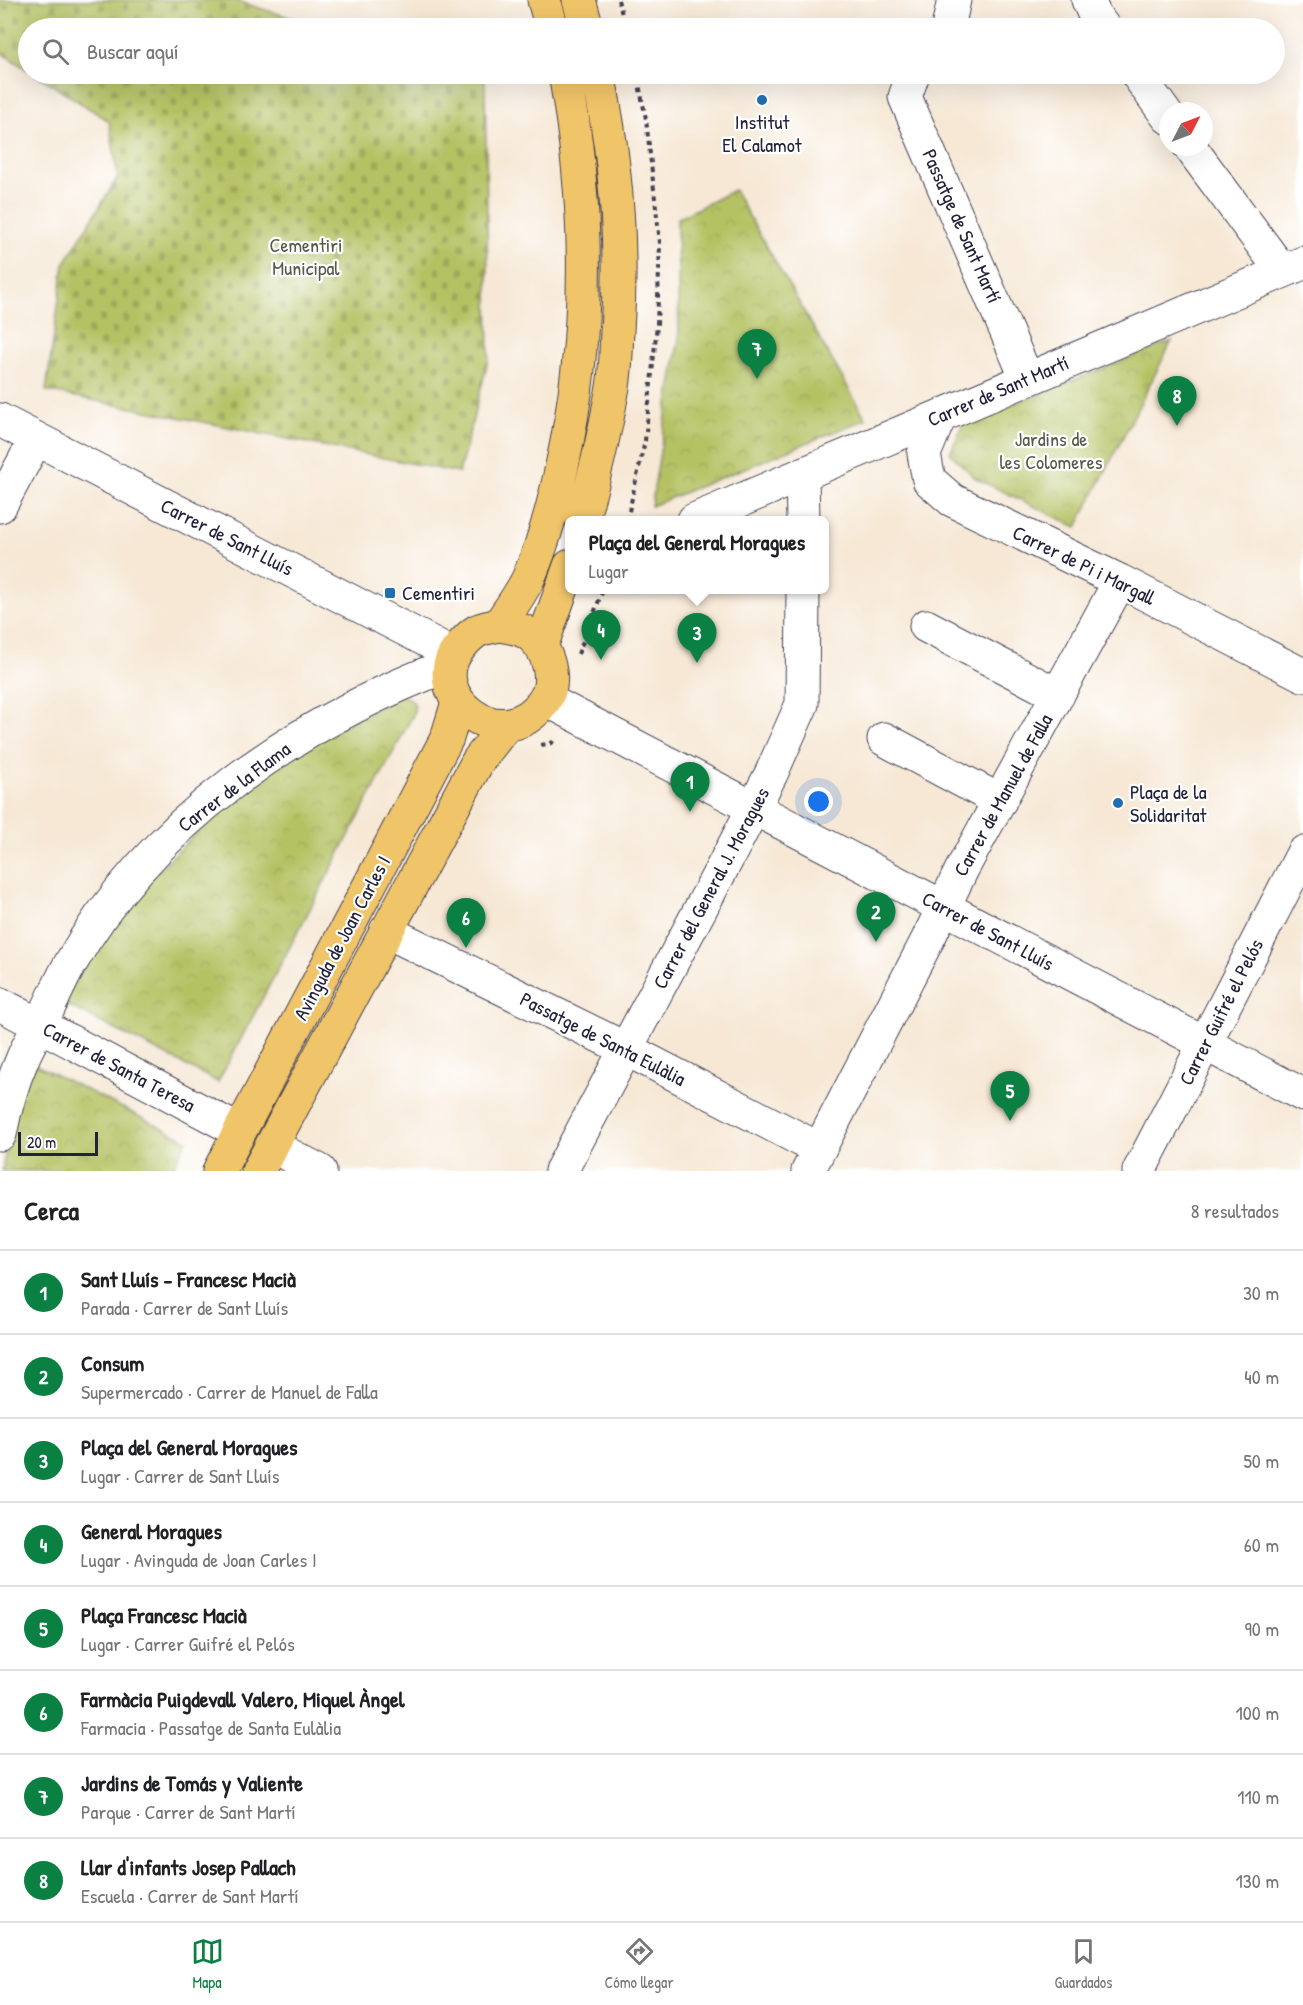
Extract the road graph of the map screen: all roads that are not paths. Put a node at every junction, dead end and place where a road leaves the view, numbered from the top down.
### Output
1 (544, 0) edge
2 (579, 0) edge
3 (954, 0) edge
4 (1088, 0) edge
5 (549, 18) edge
6 (584, 18) edge
7 (950, 18) edge
8 (1096, 18) edge
9 (567, 84) edge
10 (600, 84) edge
11 (909, 84) edge
12 (1144, 84) edge
13 (1159, 105) edge
14 (1198, 156) edge
15 (1292, 267) edge
16 (1027, 379) junction
17 (940, 416) junction
18 (0, 420) edge
19 (36, 439) junction
20 (802, 476) junction
21 (0, 506) edge
22 (583, 516) edge
23 (704, 516) edge
24 (803, 516) edge
25 (565, 580) edge
26 (1120, 581) junction
27 (802, 594) edge
28 (499, 625) junction
29 (926, 626) dead end
30 (541, 647) junction
31 (451, 660) junction
32 (1303, 675) edge
33 (1058, 695) junction
34 (546, 699) junction
35 (458, 702) junction
36 (506, 725) junction
37 (884, 740) dead end
38 (1000, 801) junction
39 (753, 808) junction
40 (1303, 853) edge
41 (943, 908) junction
42 (386, 930) junction
43 (0, 1004) edge
44 (40, 1025) junction
45 (1203, 1044) junction
46 (626, 1049) junction
47 (1303, 1095) edge
48 (239, 1131) junction
49 (0, 1134) edge
50 (265, 1158) edge
51 (813, 1160) edge
52 (219, 1171) edge
53 (320, 1171) edge
54 (561, 1171) edge
55 (1139, 1171) edge

1 - 5 main road
2 - 6 main road
3 - 7 street
4 - 8 street
9 - 28 main road
10 - 22 main road
11 - 16 street, Passatge de Sant Martí
12 - 13 street
14 - 15 street
15 - 16 street, Carrer de Sant Martí
16 - 17 street, Carrer de Sant Martí
17 - 20 street, Carrer de Sant Martí
17 - 26 street, Carrer de Pi i Margall
18 - 19 street, Carrer de Sant Lluís
19 - 21 street
19 - 31 street, Carrer de Sant Lluís
20 - 23 street, Carrer de Sant Martí
20 - 24 street
25 - 30 main road
26 - 32 street, Carrer de Pi i Margall
26 - 33 street, Carrer de Manuel de Falla
27 - 39 street, Carrer del General J. Moragues
28 - 30 main road
28 - 31 main road
29 - 33 street
30 - 34 main road
31 - 35 main road
31 - 44 street, Carrer de la Flama
33 - 38 street, Carrer de Manuel de Falla
34 - 36 main road
34 - 39 street, Carrer de Sant Lluís
35 - 36 main road
35 - 48 main road, Avinguda de Joan Carles I
36 - 42 main road, Avinguda de Joan Carles I
37 - 38 street
38 - 41 street, Carrer de Manuel de Falla
39 - 41 street, Carrer de Sant Lluís
39 - 46 street, Carrer del General J. Moragues
40 - 45 street, Carrer Guifré el Pelós
41 - 45 street, Carrer de Sant Lluís
41 - 51 street, Carrer de Manuel de Falla
42 - 46 street, Passatge de Santa Eulàlia
42 - 50 main road, Avinguda de Joan Carles I
43 - 44 street, Carrer de Santa Teresa
44 - 48 street, Carrer de Santa Teresa
44 - 49 street, Carrer de la Flama
45 - 47 street, Carrer de Sant Lluís
45 - 55 street, Carrer Guifré el Pelós
46 - 51 street, Passatge de Santa Eulàlia
46 - 54 street, Carrer del General J. Moragues
48 - 52 main road, Avinguda de Joan Carles I
50 - 53 street

